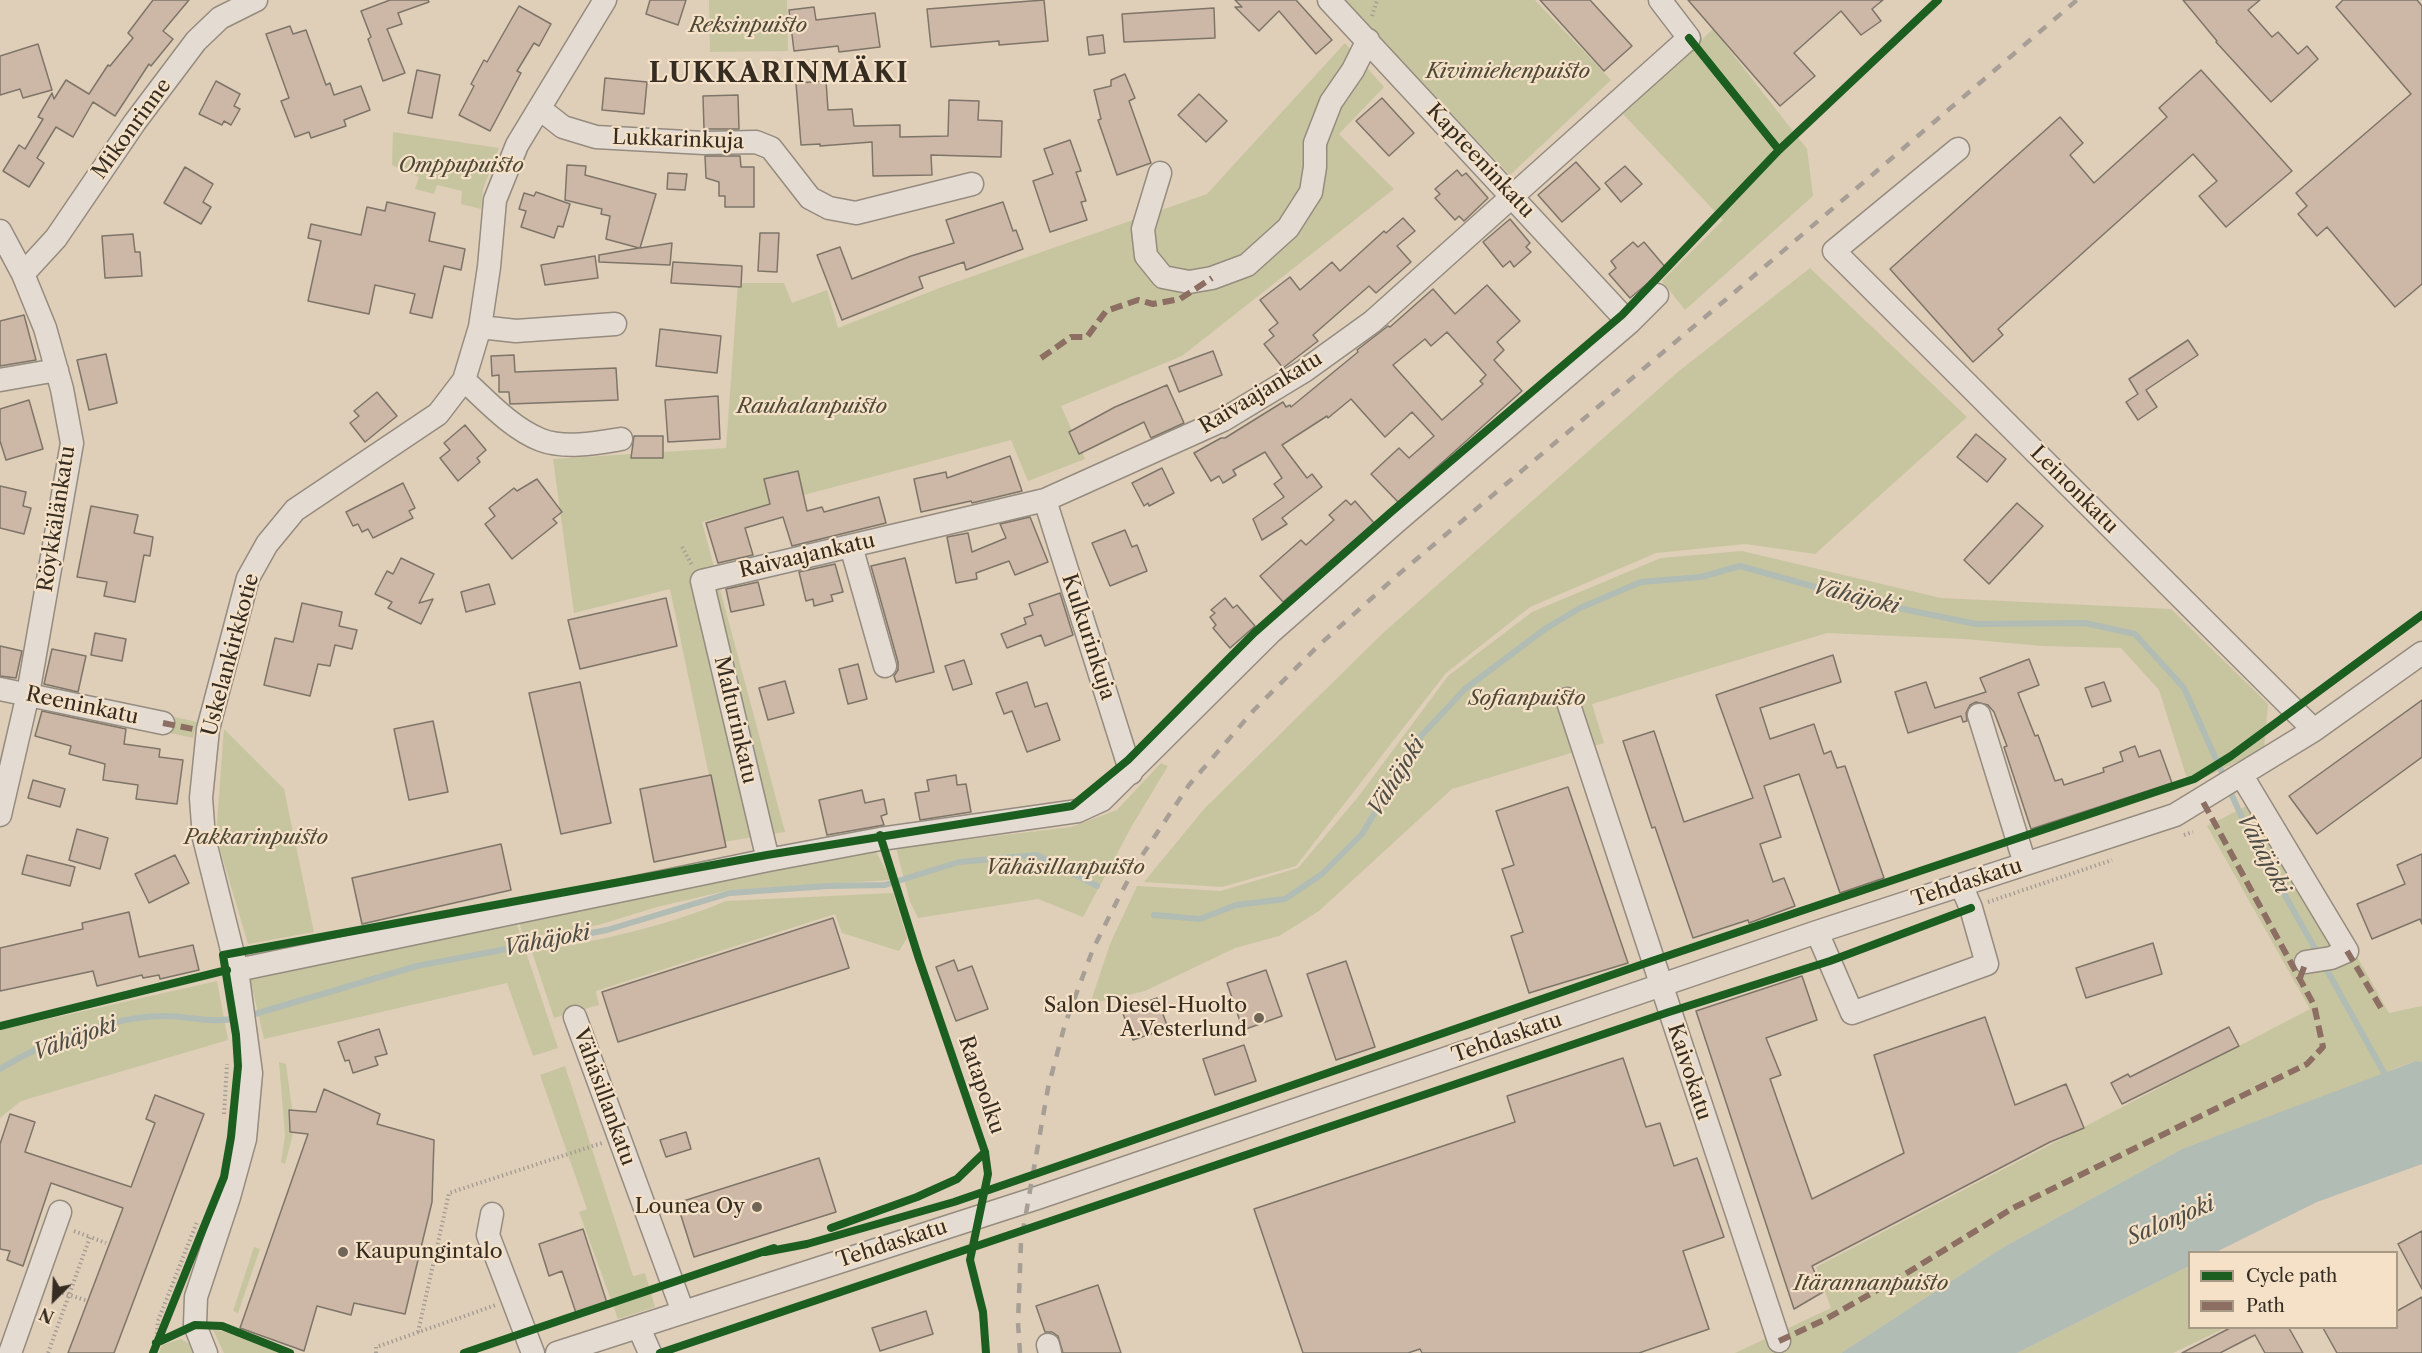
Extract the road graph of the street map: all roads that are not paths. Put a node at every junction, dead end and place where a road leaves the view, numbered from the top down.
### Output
1 (256, 0) edge
2 (605, 0) edge
3 (1329, 0) edge
4 (1660, 0) edge
5 (1368, 40) junction
6 (540, 109) junction
7 (1958, 149) dead end
8 (1160, 173) dead end
9 (972, 184) dead end
10 (1513, 196) junction
11 (0, 231) edge
12 (22, 274) junction
13 (1658, 295) dead end
14 (1629, 323) junction
15 (615, 324) dead end
16 (480, 327) junction
17 (57, 370) junction
18 (0, 380) edge
19 (464, 380) junction
20 (621, 439) dead end
21 (1045, 500) junction
22 (851, 546) junction
23 (702, 581) joint
24 (2422, 653) edge
25 (885, 666) dead end
26 (0, 689) edge
27 (28, 694) junction
28 (1567, 699) dead end
29 (1979, 715) dead end
30 (163, 723) dead end
31 (2314, 730) junction
32 (1131, 773) junction
33 (2242, 776) junction
34 (0, 815) edge
35 (768, 860) junction
36 (2025, 864) junction
37 (1961, 885) junction
38 (1817, 932) junction
39 (2306, 962) dead end
40 (237, 970) junction
41 (1660, 986) junction
42 (575, 1017) dead end
43 (492, 1214) dead end
44 (64, 1221) road end
45 (683, 1312) junction
46 (639, 1328) junction
47 (1779, 1341) dead end
48 (10, 1353) edge
49 (206, 1353) edge
50 (533, 1353) edge
51 (557, 1353) edge
52 (650, 1353) edge

1 - 12 street, Mikonrinne
2 - 6 street, Uskelankirkkotie
3 - 5 street, Kapteeninkatu
4 - 10 street, Raivaajankatu
5 - 8 street
5 - 10 street, Kapteeninkatu
6 - 9 street, Lukkarinkuja
6 - 16 street, Uskelankirkkotie
7 - 31 street, Leinonkatu
10 - 14 street, Kapteeninkatu
10 - 21 street, Raivaajankatu
11 - 12 street, Röykkälänkatu
12 - 17 street, Röykkälänkatu
13 - 14 street
14 - 32 street
15 - 16 street
16 - 19 street, Uskelankirkkotie
17 - 18 street
17 - 27 street, Röykkälänkatu
19 - 20 street
19 - 40 street, Uskelankirkkotie
21 - 22 street, Raivaajankatu
21 - 32 street, Kulkurinkuja
22 - 23 street, Raivaajankatu
22 - 25 street
23 - 35 street, Malturinkatu
24 - 31 street, Tehdaskatu
26 - 27 street, Reeninkatu
27 - 30 street, Reeninkatu
27 - 34 street, Röykkälänkatu
28 - 41 street, Kaivokatu
29 - 36 street
31 - 33 street, Tehdaskatu
32 - 35 street
33 - 36 street, Tehdaskatu
33 - 39 street
35 - 40 street
36 - 37 street, Tehdaskatu
37 - 38 street, Tehdaskatu
37 - 38 street
38 - 41 street, Tehdaskatu
40 - 49 street, Uskelankirkkotie
41 - 45 street, Tehdaskatu
41 - 47 street, Kaivokatu
42 - 45 street, Vähäsillankatu
43 - 50 street
44 - 48 street
45 - 46 street, Tehdaskatu
46 - 51 street, Tehdaskatu
46 - 52 street

